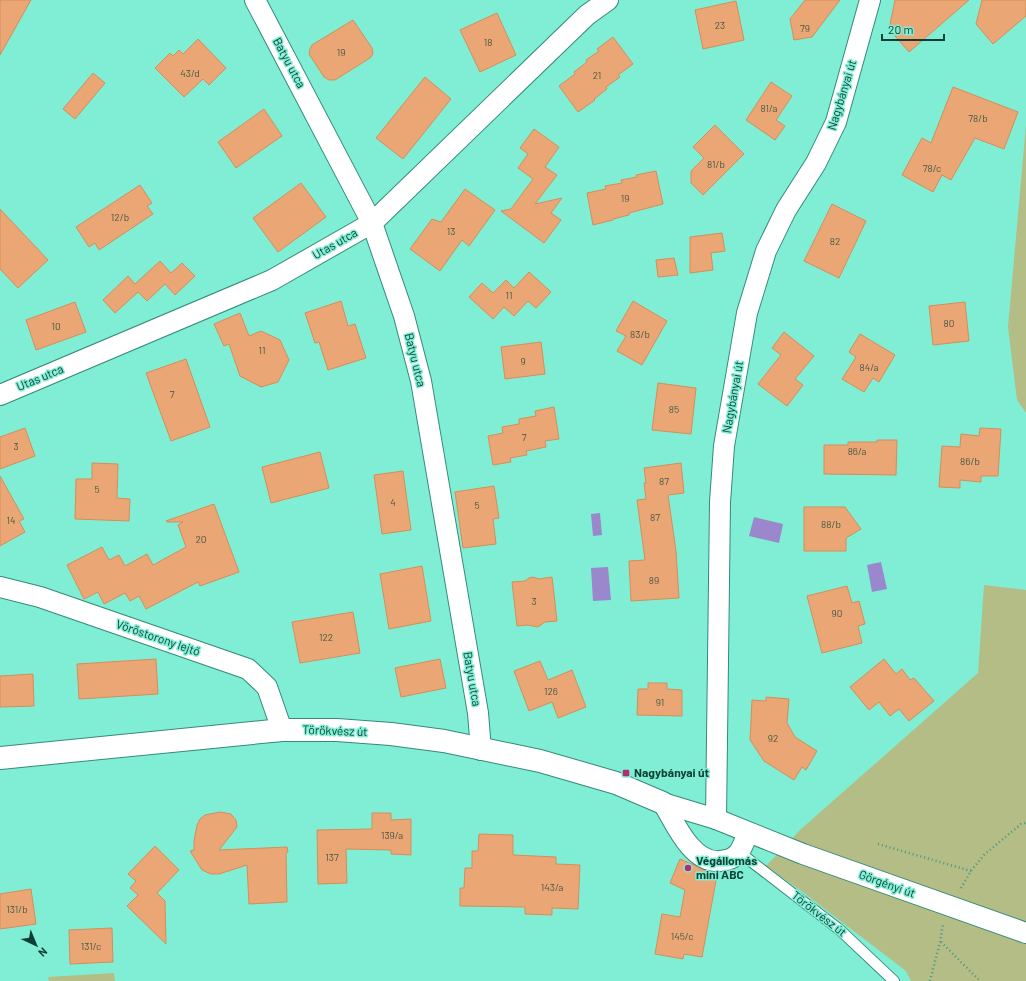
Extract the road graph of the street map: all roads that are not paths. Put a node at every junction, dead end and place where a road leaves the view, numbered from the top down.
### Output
1 (255, 0) edge
2 (608, 0) edge
3 (870, 0) edge
4 (372, 222) junction
5 (0, 395) edge
6 (0, 587) edge
7 (282, 730) junction
8 (481, 750) junction
9 (0, 758) edge
10 (663, 803) junction
11 (716, 819) junction
12 (748, 833) junction
13 (739, 852) junction
14 (1026, 933) edge
15 (894, 981) edge

1 - 4 street, Batyu utca
2 - 4 street, Utas utca
3 - 11 street, Nagybányai út
4 - 5 street, Utas utca
4 - 8 street, Batyu utca
6 - 7 street, Vöröstorony lejtő
7 - 8 street, Törökvész út
7 - 9 street, Törökvész út
8 - 10 street, Törökvész út
10 - 11 street, Törökvész út
10 - 13 street
11 - 12 street, Törökvész út
12 - 13 street
12 - 14 street, Görgényi út
13 - 15 lane, Törökvész út

